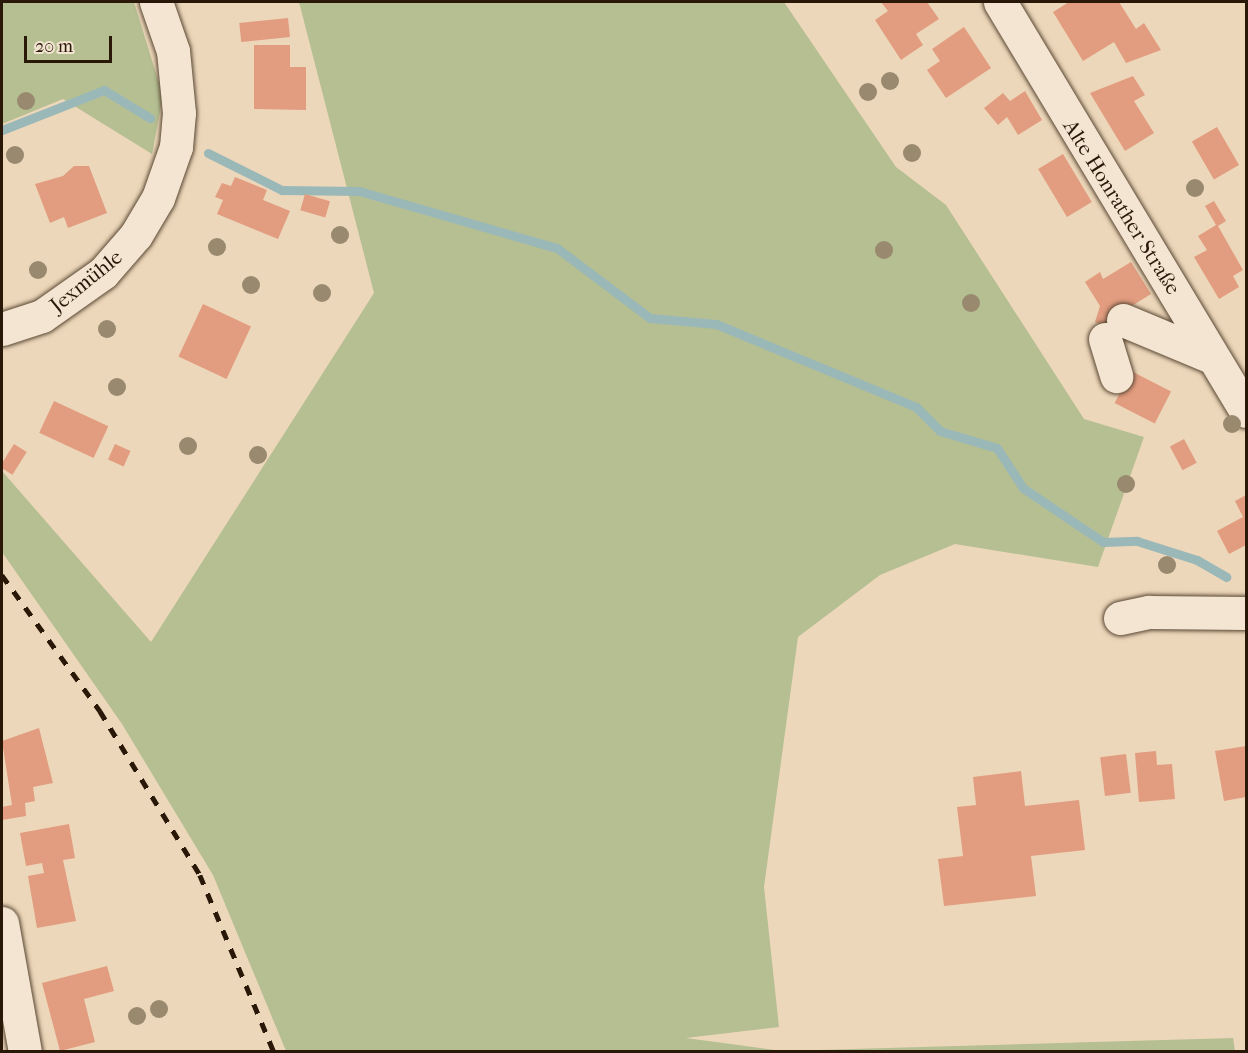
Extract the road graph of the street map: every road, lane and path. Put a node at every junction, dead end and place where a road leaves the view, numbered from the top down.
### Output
1 (156, 2) edge
2 (1000, 2) edge
3 (2, 329) edge
4 (1212, 357) junction
5 (1116, 376) dead end
6 (1246, 411) edge
7 (1246, 613) edge
8 (1120, 618) dead end
9 (2, 923) edge
10 (25, 1052) edge

1 - 3 street, Jexmühle
2 - 4 street, Alte Honrather Straße
4 - 5 street
4 - 6 street, Alte Honrather Straße
7 - 8 street
9 - 10 street

